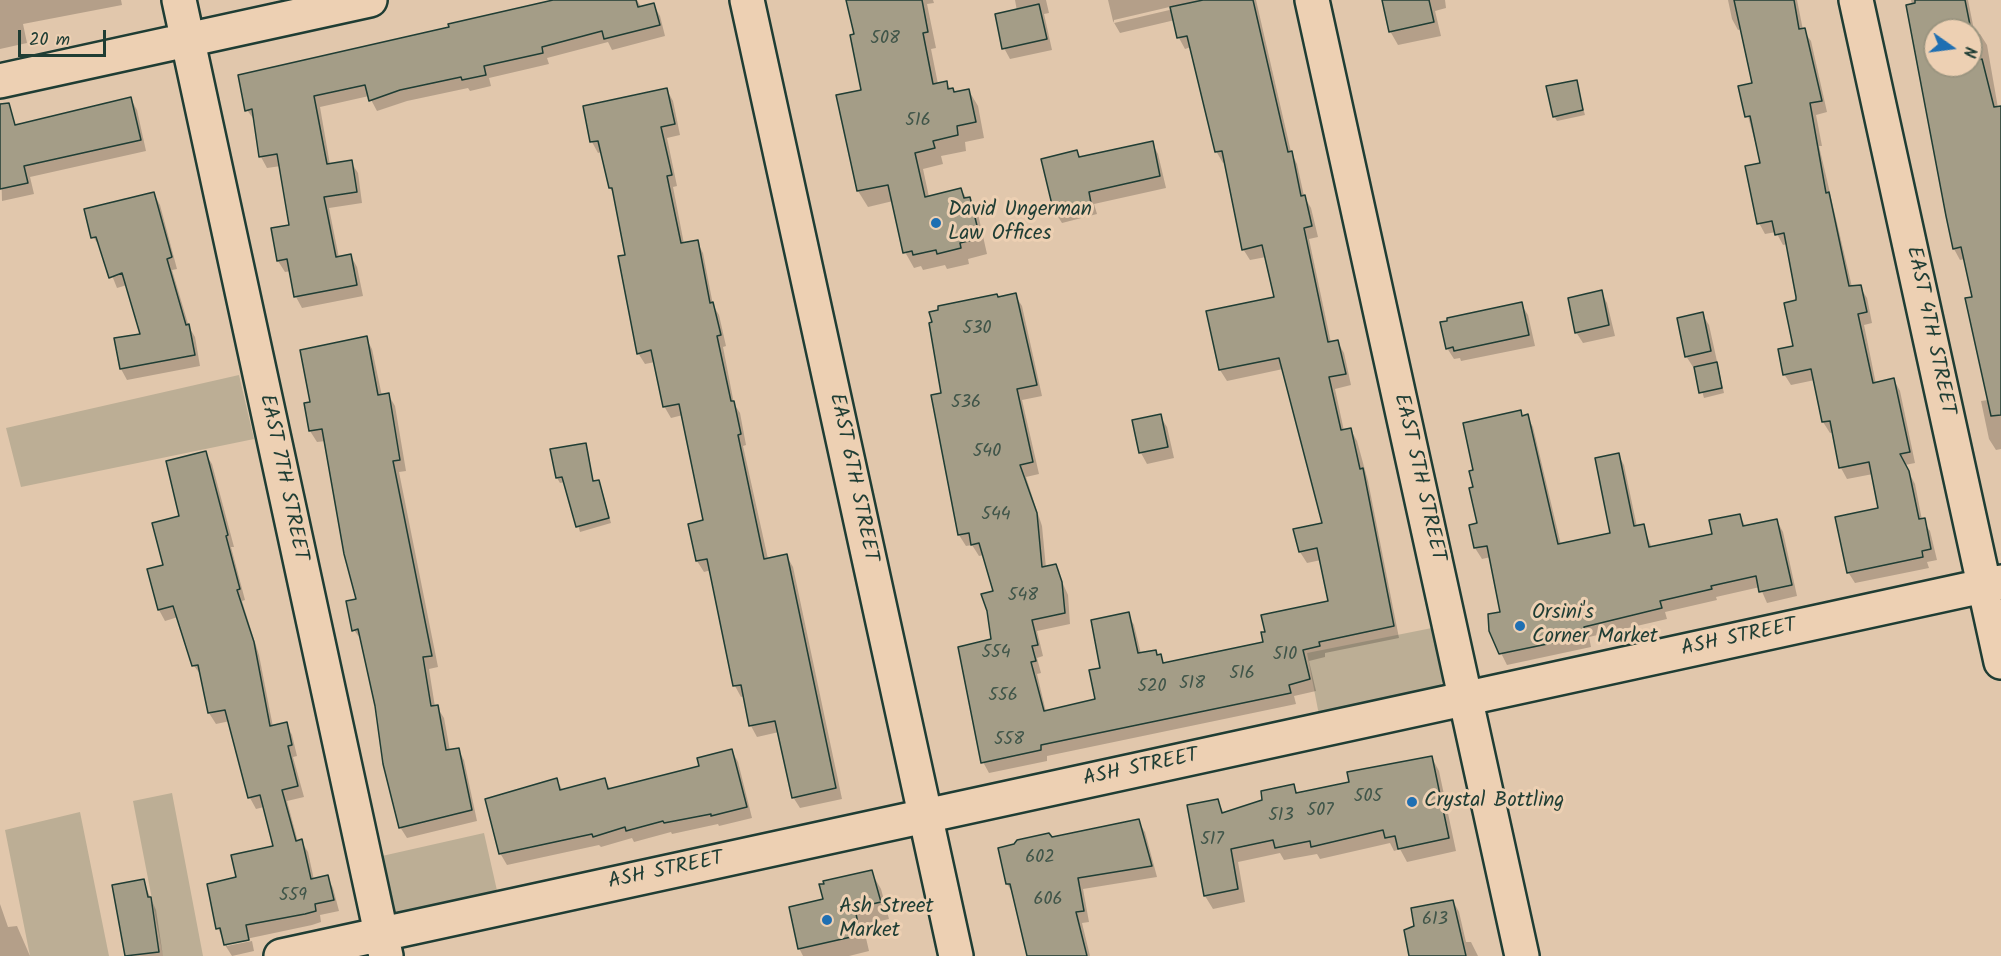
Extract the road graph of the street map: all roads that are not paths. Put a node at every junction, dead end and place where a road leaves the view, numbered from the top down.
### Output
1 (179, 0) edge
2 (370, 0) edge
3 (747, 0) edge
4 (1312, 0) edge
5 (1856, 0) edge
6 (188, 39) junction
7 (0, 81) edge
8 (1993, 584) edge
9 (2001, 662) edge
10 (1467, 698) junction
11 (926, 816) junction
12 (383, 945) edge
13 (281, 956) edge
14 (956, 956) edge
15 (1522, 956) edge

1 - 6 street, EAST 7TH STREET
2 - 6 street
3 - 11 street, EAST 6TH STREET
4 - 10 street, EAST 5TH STREET
5 - 8 street, EAST 4TH STREET
6 - 7 street
6 - 12 street, EAST 7TH STREET
8 - 9 street, EAST 4TH STREET
8 - 10 street, ASH STREET
10 - 11 street, ASH STREET
10 - 15 street, EAST 5TH STREET
11 - 12 street, ASH STREET
11 - 14 street, EAST 6TH STREET
12 - 13 street, ASH STREET

